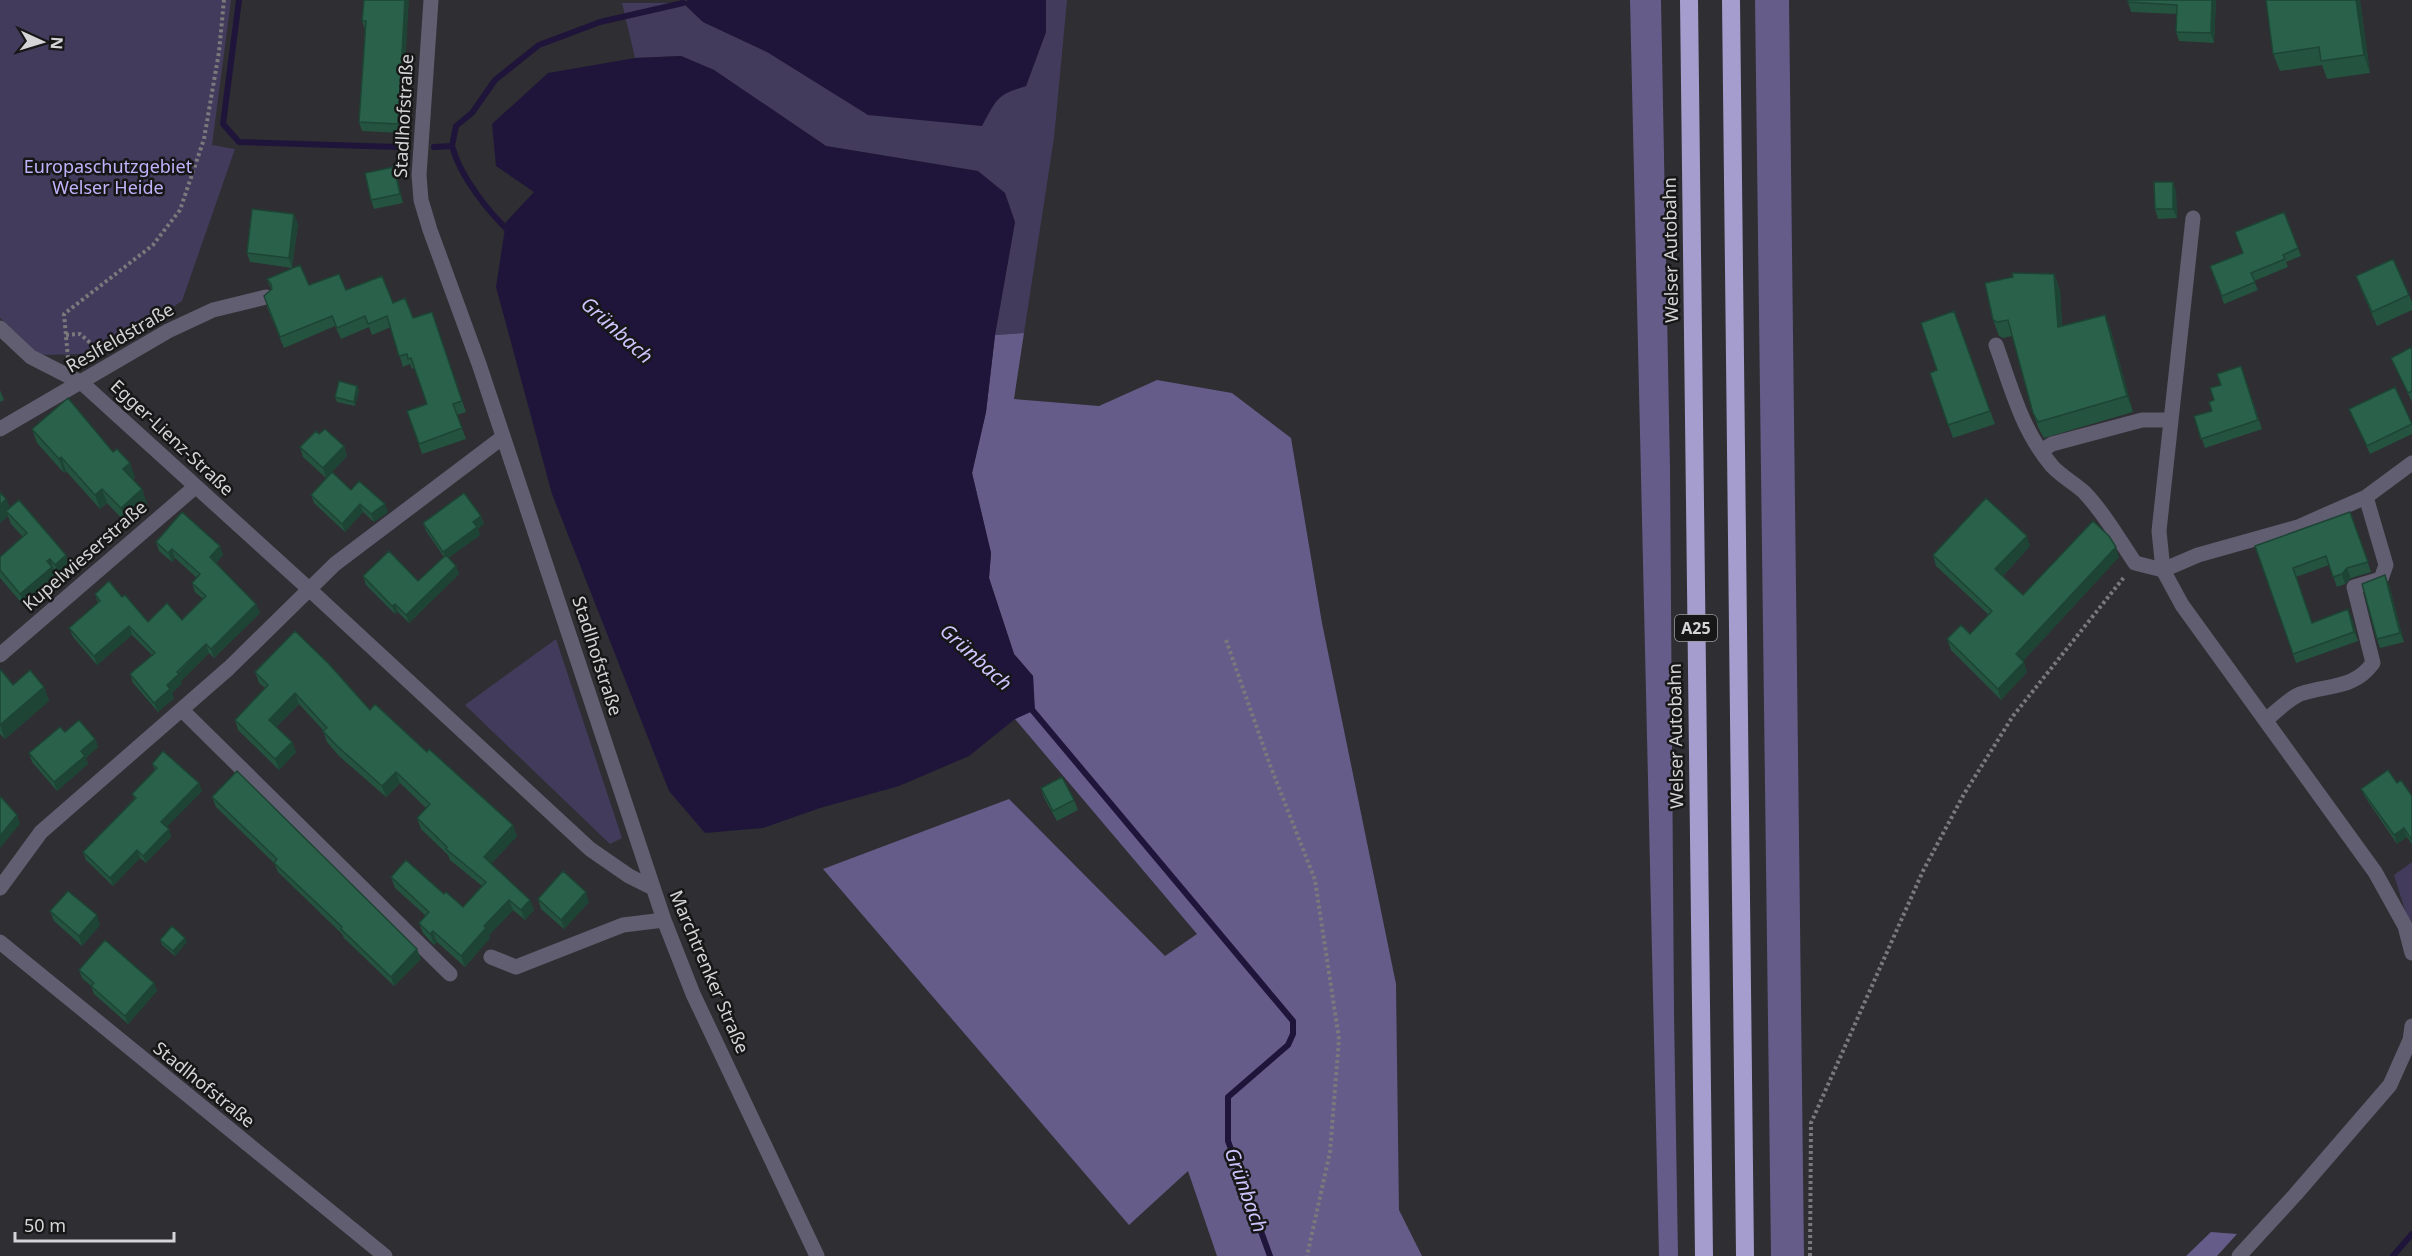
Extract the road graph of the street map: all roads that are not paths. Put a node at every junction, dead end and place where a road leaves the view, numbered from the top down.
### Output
1 (431, 0) edge
2 (1689, 0) edge
3 (1731, 0) edge
4 (2193, 218) dead end
5 (266, 297) edge
6 (0, 328) edge
7 (1996, 345) dead end
8 (75, 379) junction
9 (2170, 420) junction
10 (0, 429) edge
11 (503, 436) junction
12 (2041, 451) junction
13 (2412, 463) edge
14 (195, 487) junction
15 (2366, 497) junction
16 (2163, 570) junction
17 (309, 589) junction
18 (0, 655) edge
19 (182, 710) junction
20 (2266, 720) junction
21 (0, 888) edge
22 (653, 888) junction
23 (664, 920) junction
24 (0, 942) edge
25 (2412, 953) edge
26 (491, 957) dead end
27 (450, 974) dead end
28 (2412, 1026) edge
29 (385, 1256) edge
30 (817, 1256) edge
31 (1704, 1256) edge
32 (1745, 1256) edge
33 (2239, 1256) edge

1 - 11 street, Stadlhofstraße
2 - 31 highway, Welser Autobahn / A25
3 - 32 highway, A25
4 - 9 street
5 - 8 street, Reslfeldstraße
6 - 8 street, Egger-Lienz-Straße
7 - 12 street
8 - 10 street, Reslfeldstraße
8 - 14 street, Egger-Lienz-Straße
9 - 12 street
9 - 16 street
11 - 17 street
11 - 22 street, Stadlhofstraße
12 - 16 street
13 - 15 street
14 - 17 street, Egger-Lienz-Straße
14 - 18 street, Kupelwieserstraße
15 - 16 street
15 - 20 street
16 - 20 street
17 - 19 street
17 - 22 street, Marchtrenker Straße
19 - 21 street
19 - 27 street
20 - 25 street
22 - 23 street, Marchtrenker Straße
23 - 26 street
23 - 30 street, Marchtrenker Straße
24 - 29 street, Stadlhofstraße
28 - 33 street

